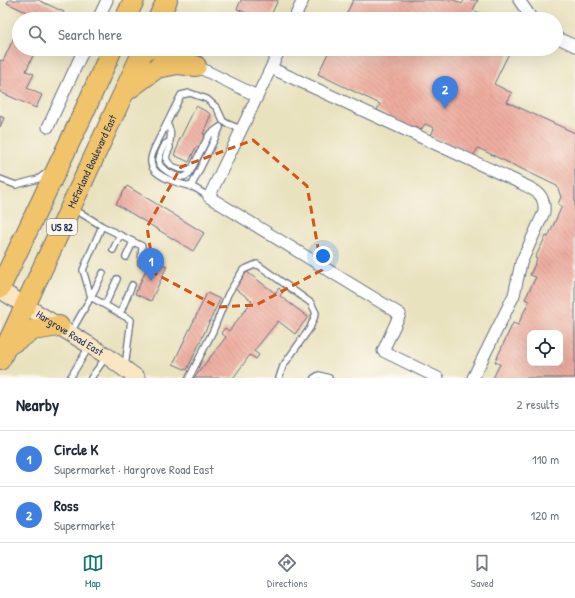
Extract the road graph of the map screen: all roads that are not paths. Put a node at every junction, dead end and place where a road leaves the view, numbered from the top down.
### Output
1 (107, 0) edge
2 (134, 0) edge
3 (303, 0) edge
4 (519, 0) edge
5 (101, 12) edge
6 (129, 12) edge
7 (297, 12) edge
8 (527, 12) edge
9 (563, 40) edge
10 (575, 46) edge
11 (81, 56) edge
12 (109, 56) edge
13 (141, 56) edge
14 (172, 56) edge
15 (184, 56) edge
16 (277, 56) edge
17 (196, 66) junction
18 (271, 68) junction
19 (124, 92) junction
20 (257, 96) junction
21 (223, 121) junction
22 (167, 124) junction
23 (48, 126) dead end
24 (220, 127) junction
25 (241, 129) junction
26 (169, 142) junction
27 (59, 163) junction
28 (192, 168) junction
29 (0, 179) edge
30 (191, 186) junction
31 (209, 197) junction
32 (71, 207) junction
33 (102, 226) junction
34 (120, 235) junction
35 (24, 237) junction
36 (133, 242) junction
37 (113, 250) dead end
38 (0, 255) edge
39 (126, 257) dead end
40 (141, 263) dead end
41 (103, 273) dead end
42 (117, 279) dead end
43 (132, 285) dead end
44 (0, 289) edge
45 (91, 297) junction
46 (105, 305) junction
47 (26, 306) junction
48 (120, 314) junction
49 (65, 329) junction
50 (91, 345) junction
51 (3, 353) edge
52 (107, 356) junction
53 (134, 376) edge
54 (70, 378) edge
55 (91, 378) edge
56 (189, 378) edge
57 (279, 378) edge
58 (314, 378) edge
59 (328, 378) edge
60 (438, 378) edge
61 (472, 378) edge

1 - 5 street
2 - 6 highway
3 - 7 street
4 - 8 street
9 - 10 street
11 - 23 street
12 - 27 highway, US 82
13 - 19 highway, McFarland Boulevard East / US 82
14 - 17 highway
15 - 17 highway
16 - 18 street
17 - 19 highway
17 - 20 street
18 - 20 street
18 - 61 street
19 - 32 highway, McFarland Boulevard East / US 82
20 - 25 street
21 - 22 lane
21 - 24 lane
21 - 25 lane
22 - 26 lane
22 - 30 lane
24 - 28 lane
24 - 30 lane
25 - 31 street
26 - 28 lane
26 - 28 lane
27 - 29 lane
27 - 35 highway, US 82
30 - 31 lane
31 - 60 street
32 - 33 lane
32 - 47 highway, McFarland Boulevard East / US 82
33 - 34 lane
33 - 45 lane
34 - 36 lane
34 - 37 lane
35 - 38 highway
35 - 44 highway, US 82
36 - 39 lane
36 - 40 lane
41 - 45 lane
42 - 46 lane
43 - 48 lane
44 - 47 main road, Hargrove Road East
45 - 46 lane
45 - 49 lane
46 - 48 lane
47 - 49 main road, Hargrove Road East
47 - 51 highway, McFarland Boulevard East / US 82
48 - 53 lane
49 - 50 main road, Hargrove Road East
49 - 51 highway
50 - 52 main road, Hargrove Road East
50 - 54 lane
52 - 53 main road, Hargrove Road East
52 - 55 lane
56 - 57 lane
58 - 59 lane

